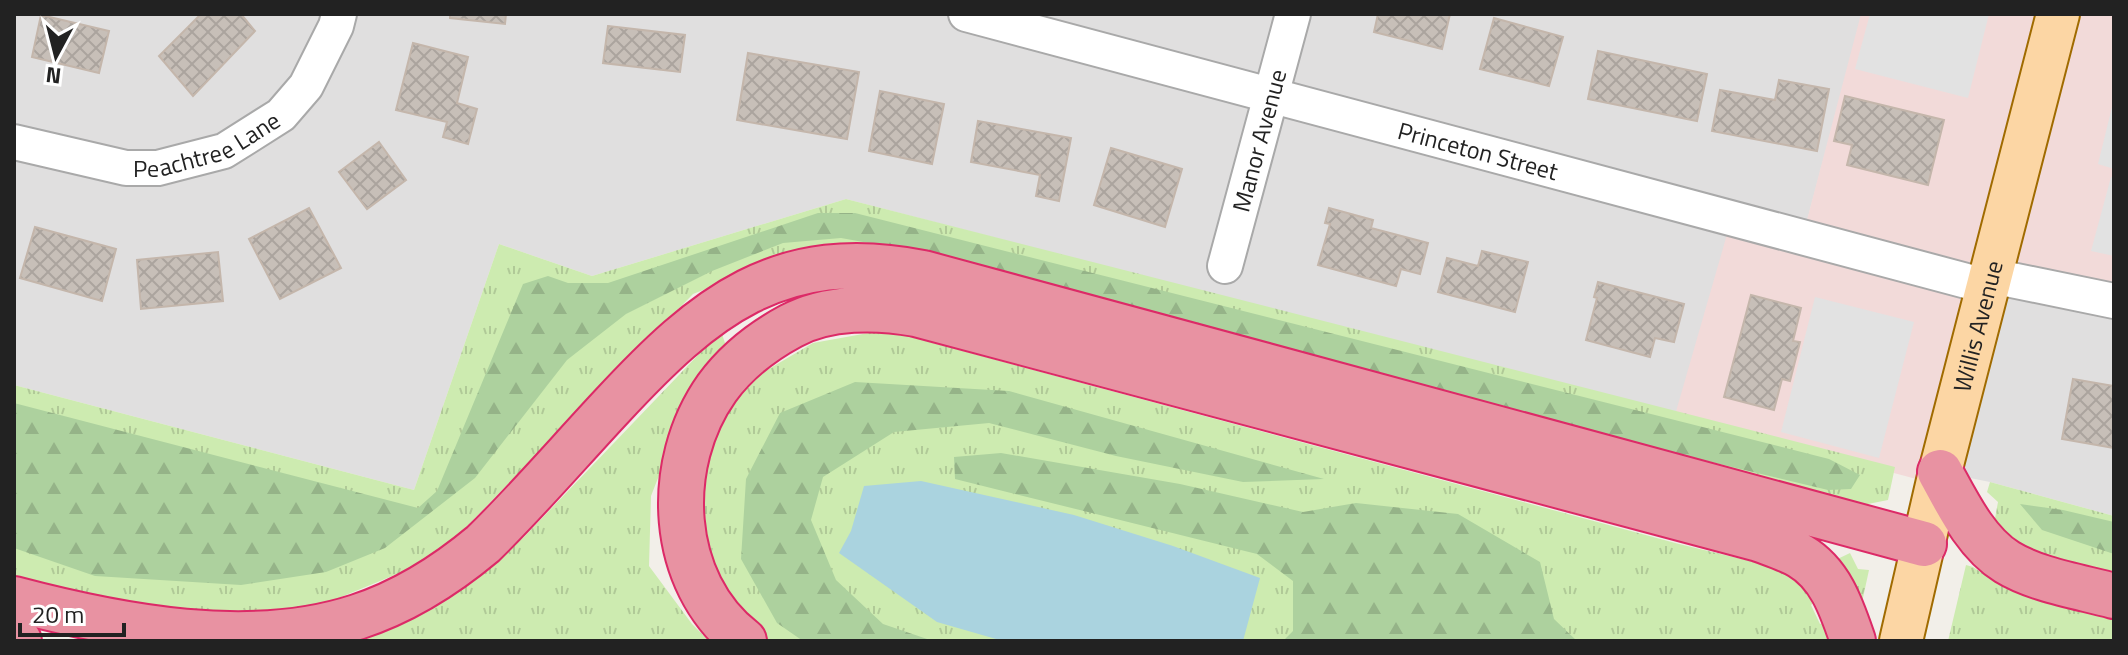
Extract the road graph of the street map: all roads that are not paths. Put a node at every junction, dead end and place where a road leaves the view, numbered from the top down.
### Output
1 (339, 14) edge
2 (966, 14) edge
3 (1293, 14) edge
4 (2058, 14) edge
5 (1272, 95) junction
6 (14, 142) edge
7 (1225, 266) dead end
8 (1990, 281) junction
9 (2114, 301) edge
10 (1940, 472) junction
11 (1924, 544) junction
12 (2114, 596) edge
13 (14, 599) edge
14 (744, 641) edge
15 (1853, 641) edge
16 (1901, 641) edge

1 - 6 street, Peachtree Lane
2 - 5 street, Princeton Street
3 - 5 street, Manor Avenue
4 - 8 main road, Willis Avenue
5 - 7 street, Manor Avenue
5 - 8 street, Princeton Street
8 - 9 street, Princeton Street
8 - 10 main road, Willis Avenue
10 - 11 main road, Willis Avenue
10 - 12 highway
11 - 13 highway
11 - 16 main road, Willis Avenue
14 - 15 highway

